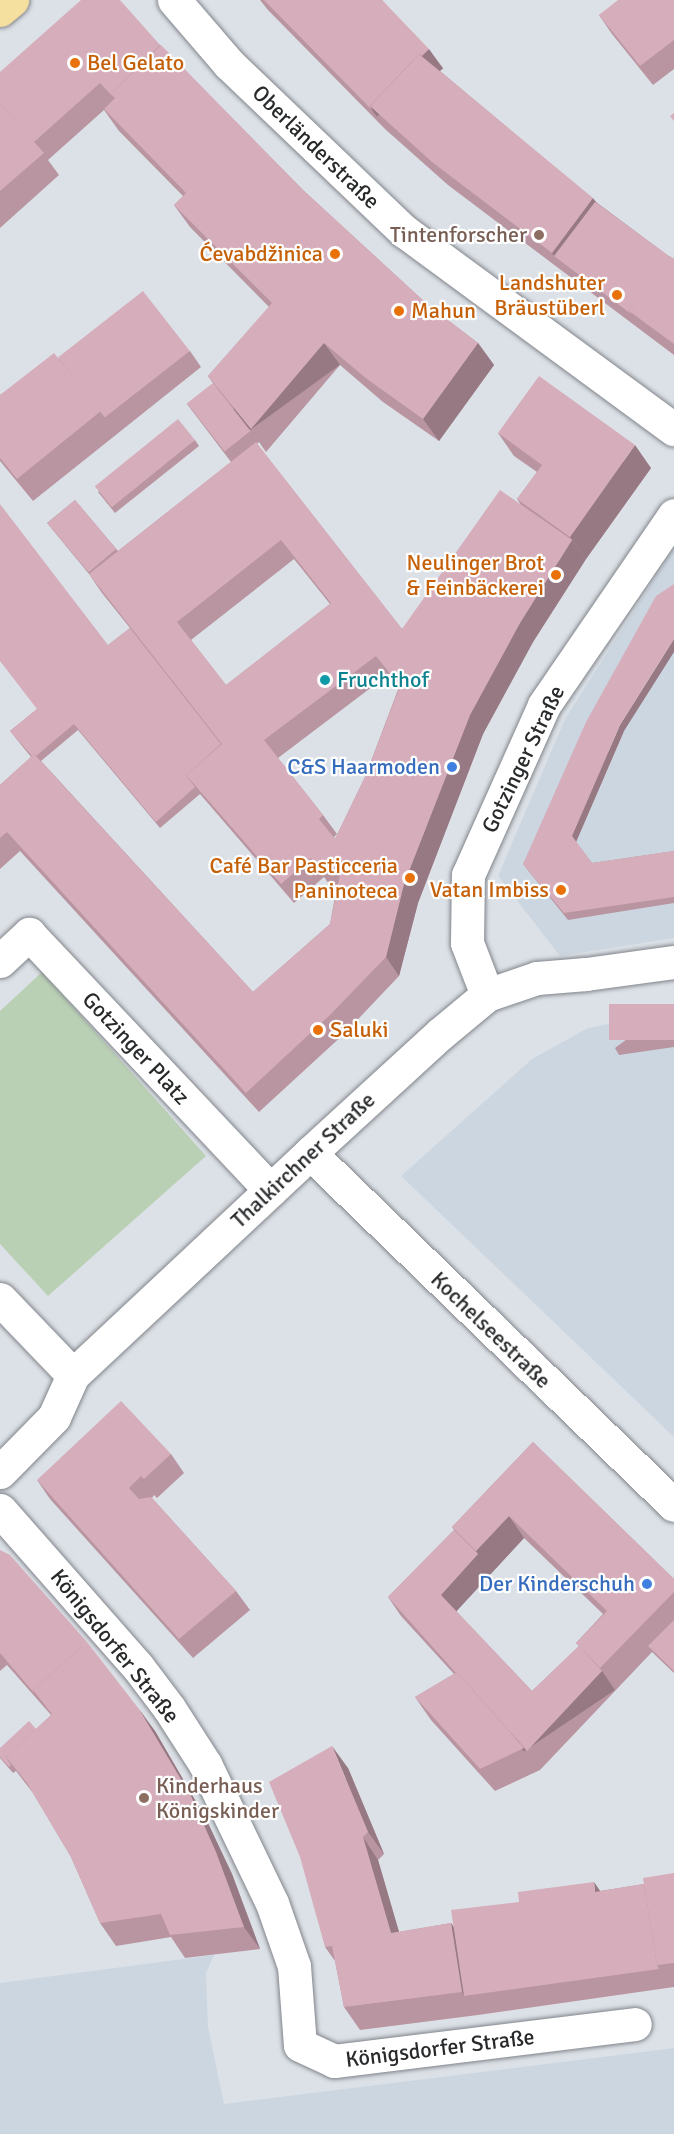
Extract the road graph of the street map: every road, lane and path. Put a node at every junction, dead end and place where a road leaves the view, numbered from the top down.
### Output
1 (12, 0) edge
2 (174, 0) edge
3 (0, 10) edge
4 (674, 429) edge
5 (674, 515) edge
6 (0, 961) edge
7 (674, 962) edge
8 (487, 995) junction
9 (310, 1153) junction
10 (270, 1190) junction
11 (0, 1299) edge
12 (73, 1375) junction
13 (0, 1472) edge
14 (674, 1505) edge
15 (0, 1510) edge
16 (635, 2024) dead end

1 - 3 main road
2 - 4 street, Oberländerstraße
5 - 8 street, Gotzinger Straße
6 - 10 street, Gotzinger Platz
7 - 8 street, Thalkirchner Straße
8 - 9 street, Thalkirchner Straße
9 - 10 street, Thalkirchner Straße
9 - 14 street, Kochelseestraße
10 - 12 street, Thalkirchner Straße
11 - 12 street
12 - 13 street, Thalkirchner Straße
15 - 16 street, Königsdorfer Straße

